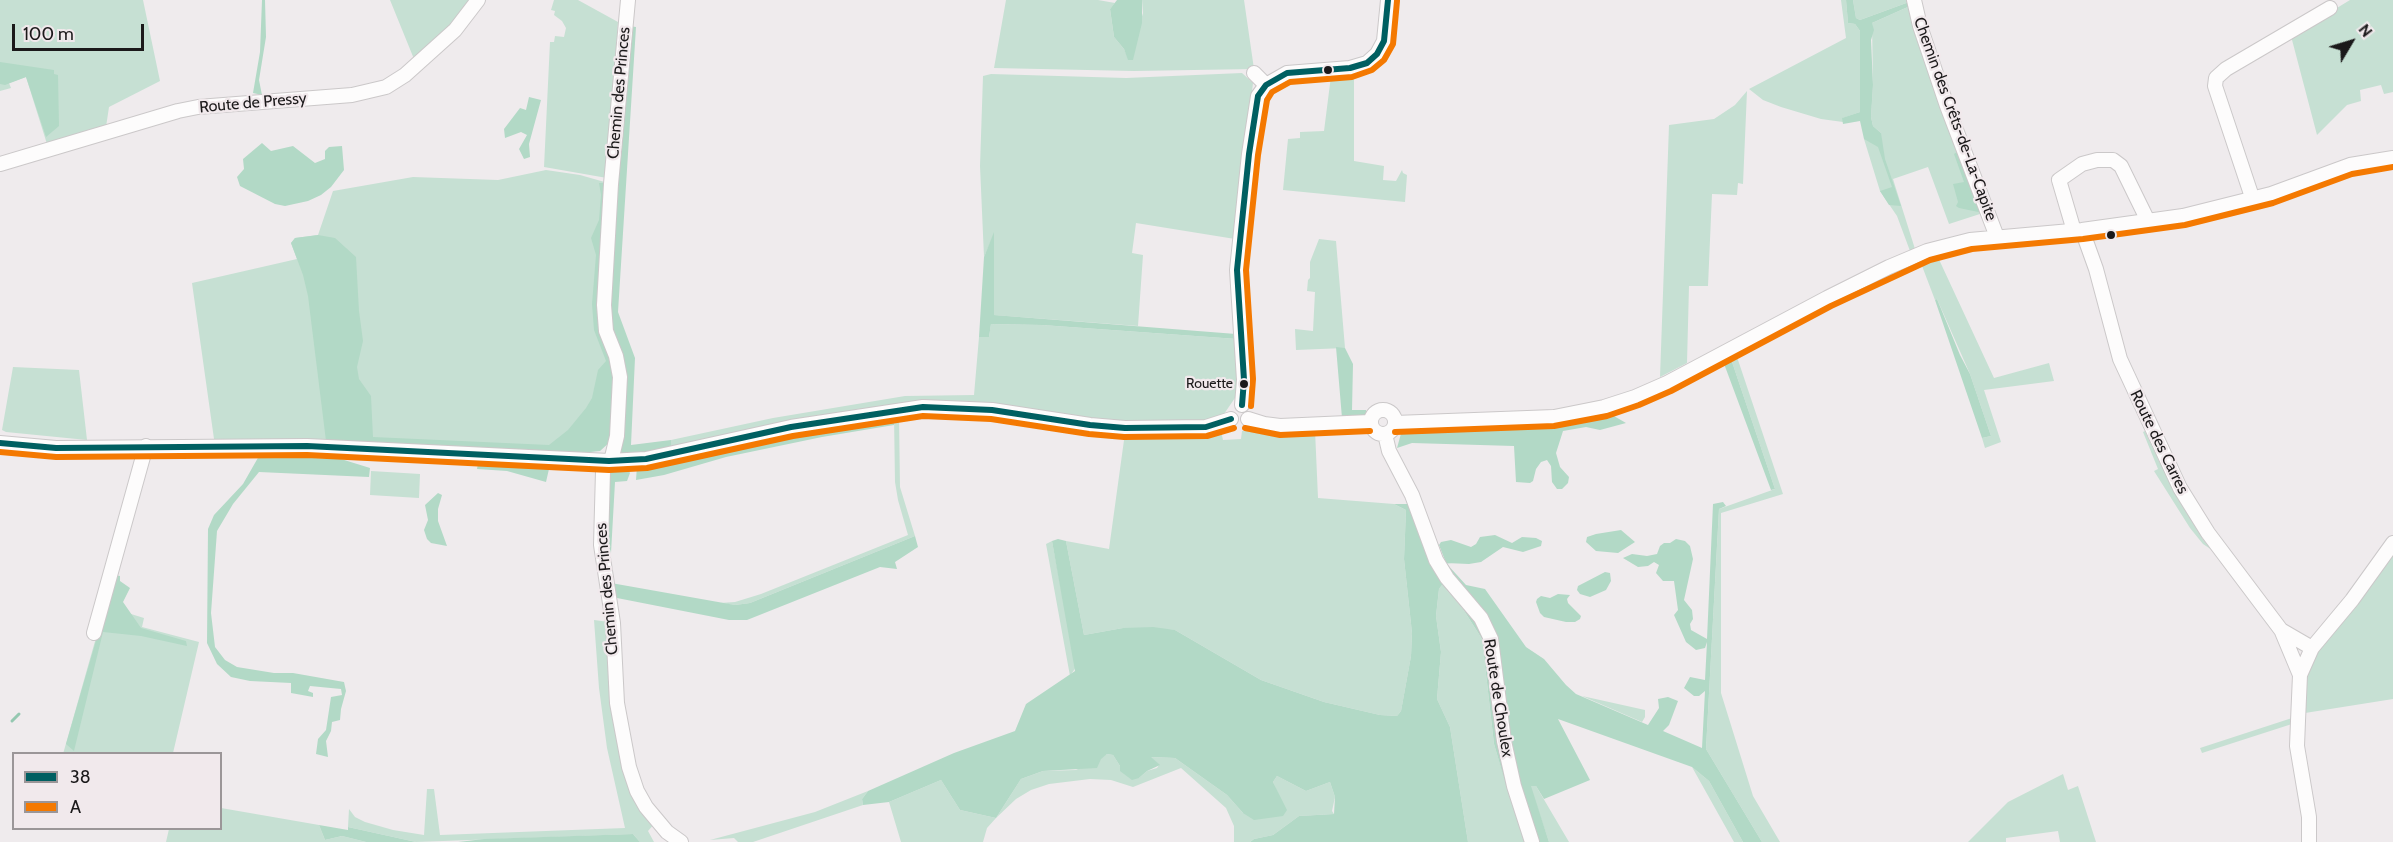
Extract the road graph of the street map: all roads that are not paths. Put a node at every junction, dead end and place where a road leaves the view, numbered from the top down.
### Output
1 (478, 0) edge
2 (628, 0) edge
3 (1388, 0) edge
4 (1914, 0) edge
5 (2330, 8) dead end
6 (1254, 73) dead end
7 (1266, 85) junction
8 (2393, 158) edge
9 (0, 164) edge
10 (2253, 200) junction
11 (2148, 221) junction
12 (2078, 230) junction
13 (1997, 237) junction
14 (1242, 405) junction
15 (1231, 419) junction
16 (1248, 419) junction
17 (1370, 422) junction
18 (1395, 423) junction
19 (1384, 434) junction
20 (0, 443) edge
21 (146, 446) junction
22 (609, 461) junction
23 (2393, 543) edge
24 (2282, 630) junction
25 (94, 633) dead end
26 (2312, 648) junction
27 (2300, 675) junction
28 (681, 842) edge
29 (1532, 842) edge
30 (2308, 842) edge

1 - 9 street, Route de Pressy
2 - 22 street, Chemin des Princes
3 - 7 street
4 - 13 street, Chemin des Crêts-de-La-Capite
5 - 10 street
6 - 7 street
7 - 14 street
8 - 10 street
10 - 11 street
11 - 12 street
11 - 12 street, Route des Carres
12 - 13 street
12 - 24 street, Route des Carres
13 - 18 street
14 - 15 street
14 - 16 street
15 - 16 street
15 - 22 street
16 - 17 street
17 - 18 street
17 - 19 street
18 - 19 street
19 - 29 street, Route de Choulex
20 - 21 street
21 - 22 street
21 - 25 street
22 - 28 street, Chemin des Princes
23 - 26 street
24 - 26 street, Route des Carres
24 - 27 street, Route des Carres
26 - 27 street, Route des Carres
27 - 30 street, Route des Carres

